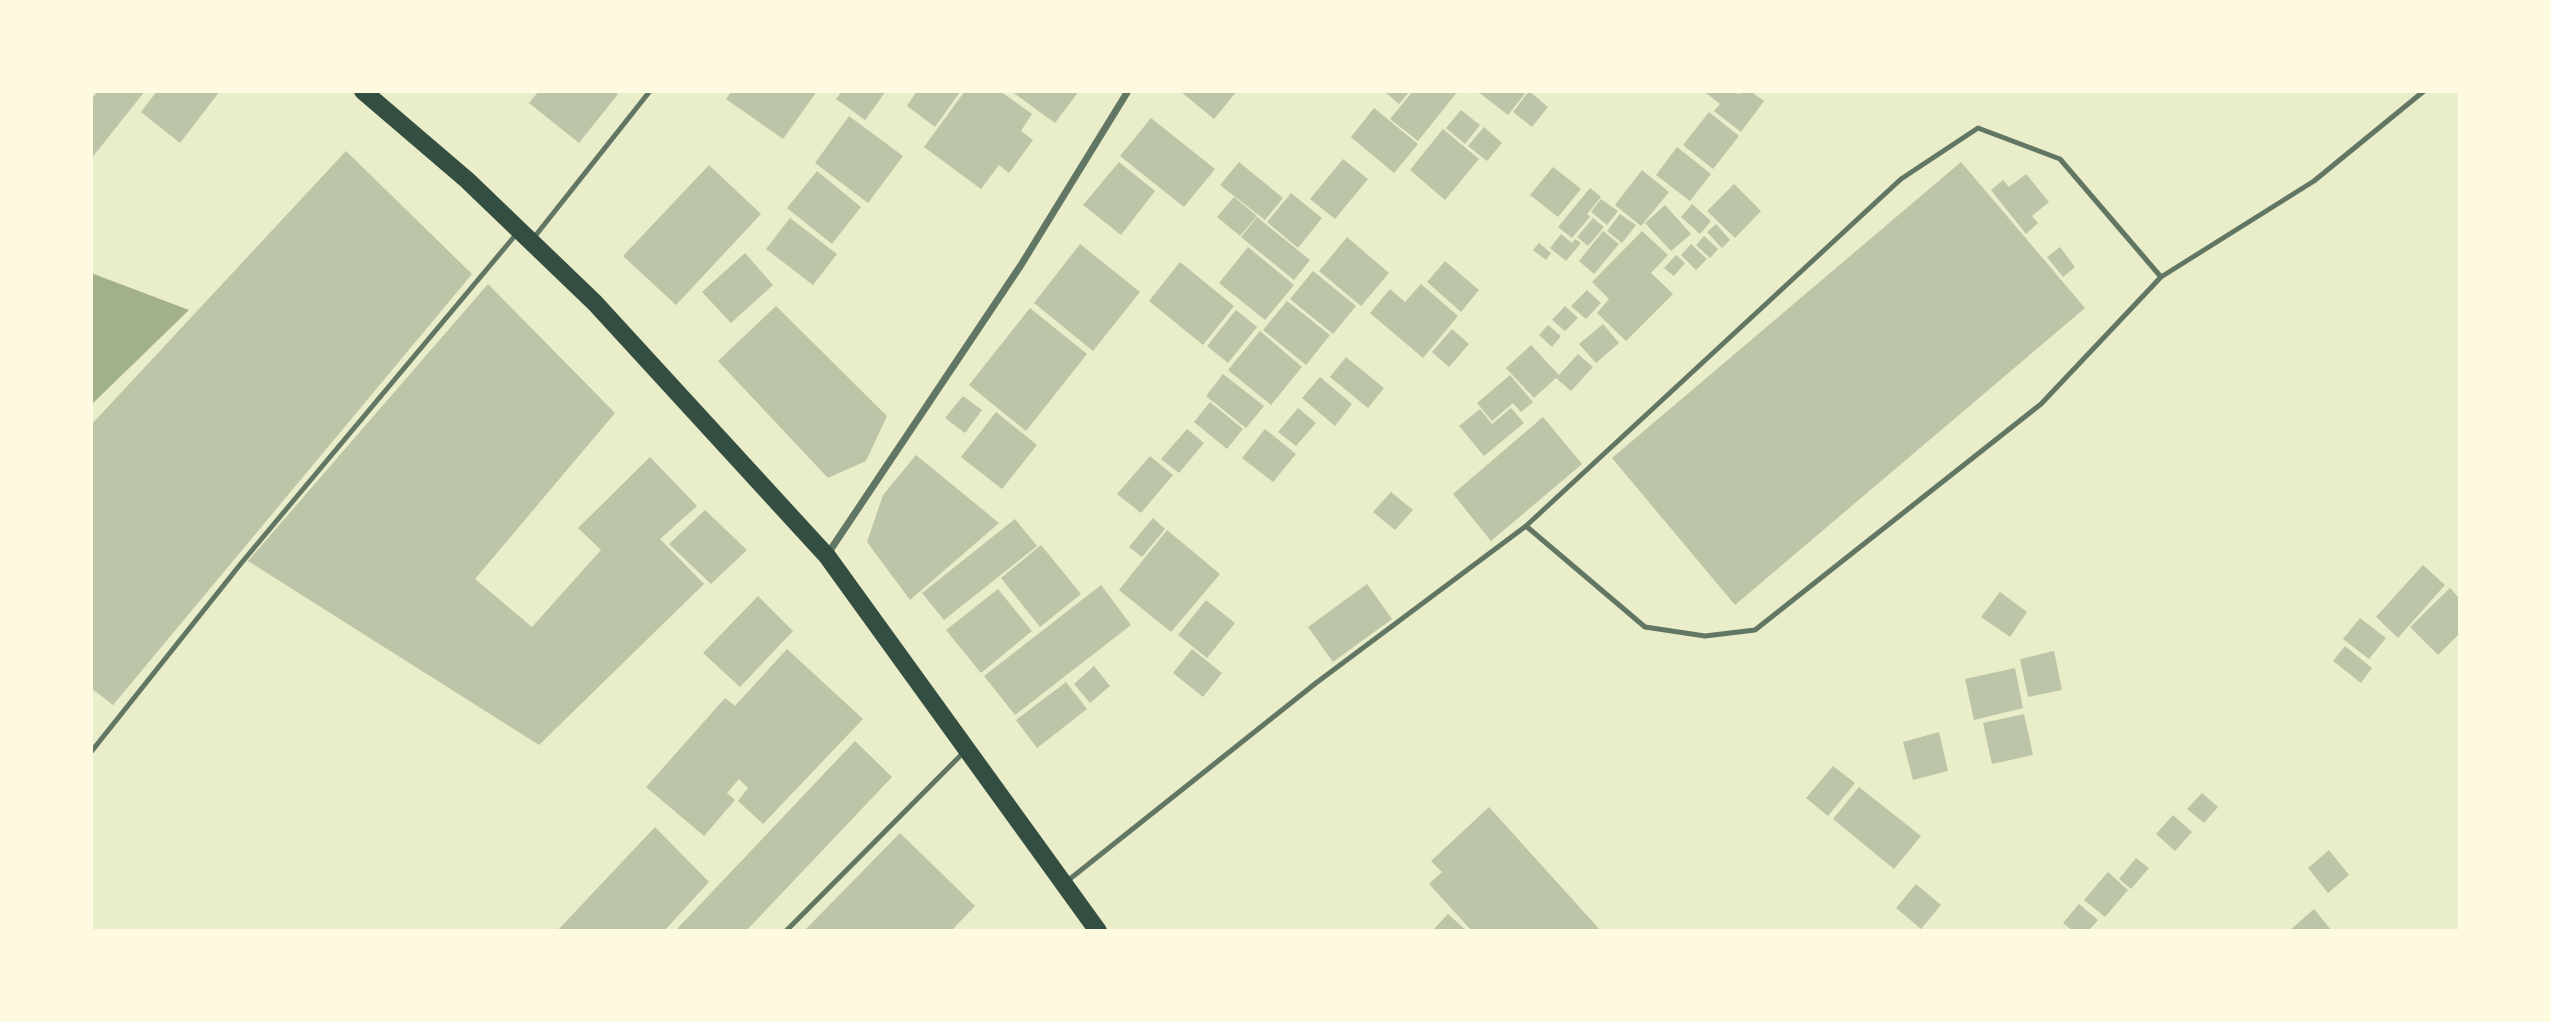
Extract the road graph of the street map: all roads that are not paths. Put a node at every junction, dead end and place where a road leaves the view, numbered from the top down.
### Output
1 (363, 91) edge
2 (650, 91) edge
3 (1128, 91) edge
4 (2424, 91) edge
5 (526, 235) junction
6 (2161, 277) junction
7 (1527, 526) junction
8 (827, 556) junction
9 (969, 748) junction
10 (91, 752) edge
11 (1064, 883) junction
12 (786, 931) edge
13 (1098, 931) edge

1 - 5 main road
2 - 5 lane
3 - 8 street
4 - 6 lane
5 - 8 main road
5 - 10 lane
6 - 7 lane
6 - 7 lane
7 - 11 lane
8 - 9 main road
9 - 11 main road
9 - 12 lane
11 - 13 main road

